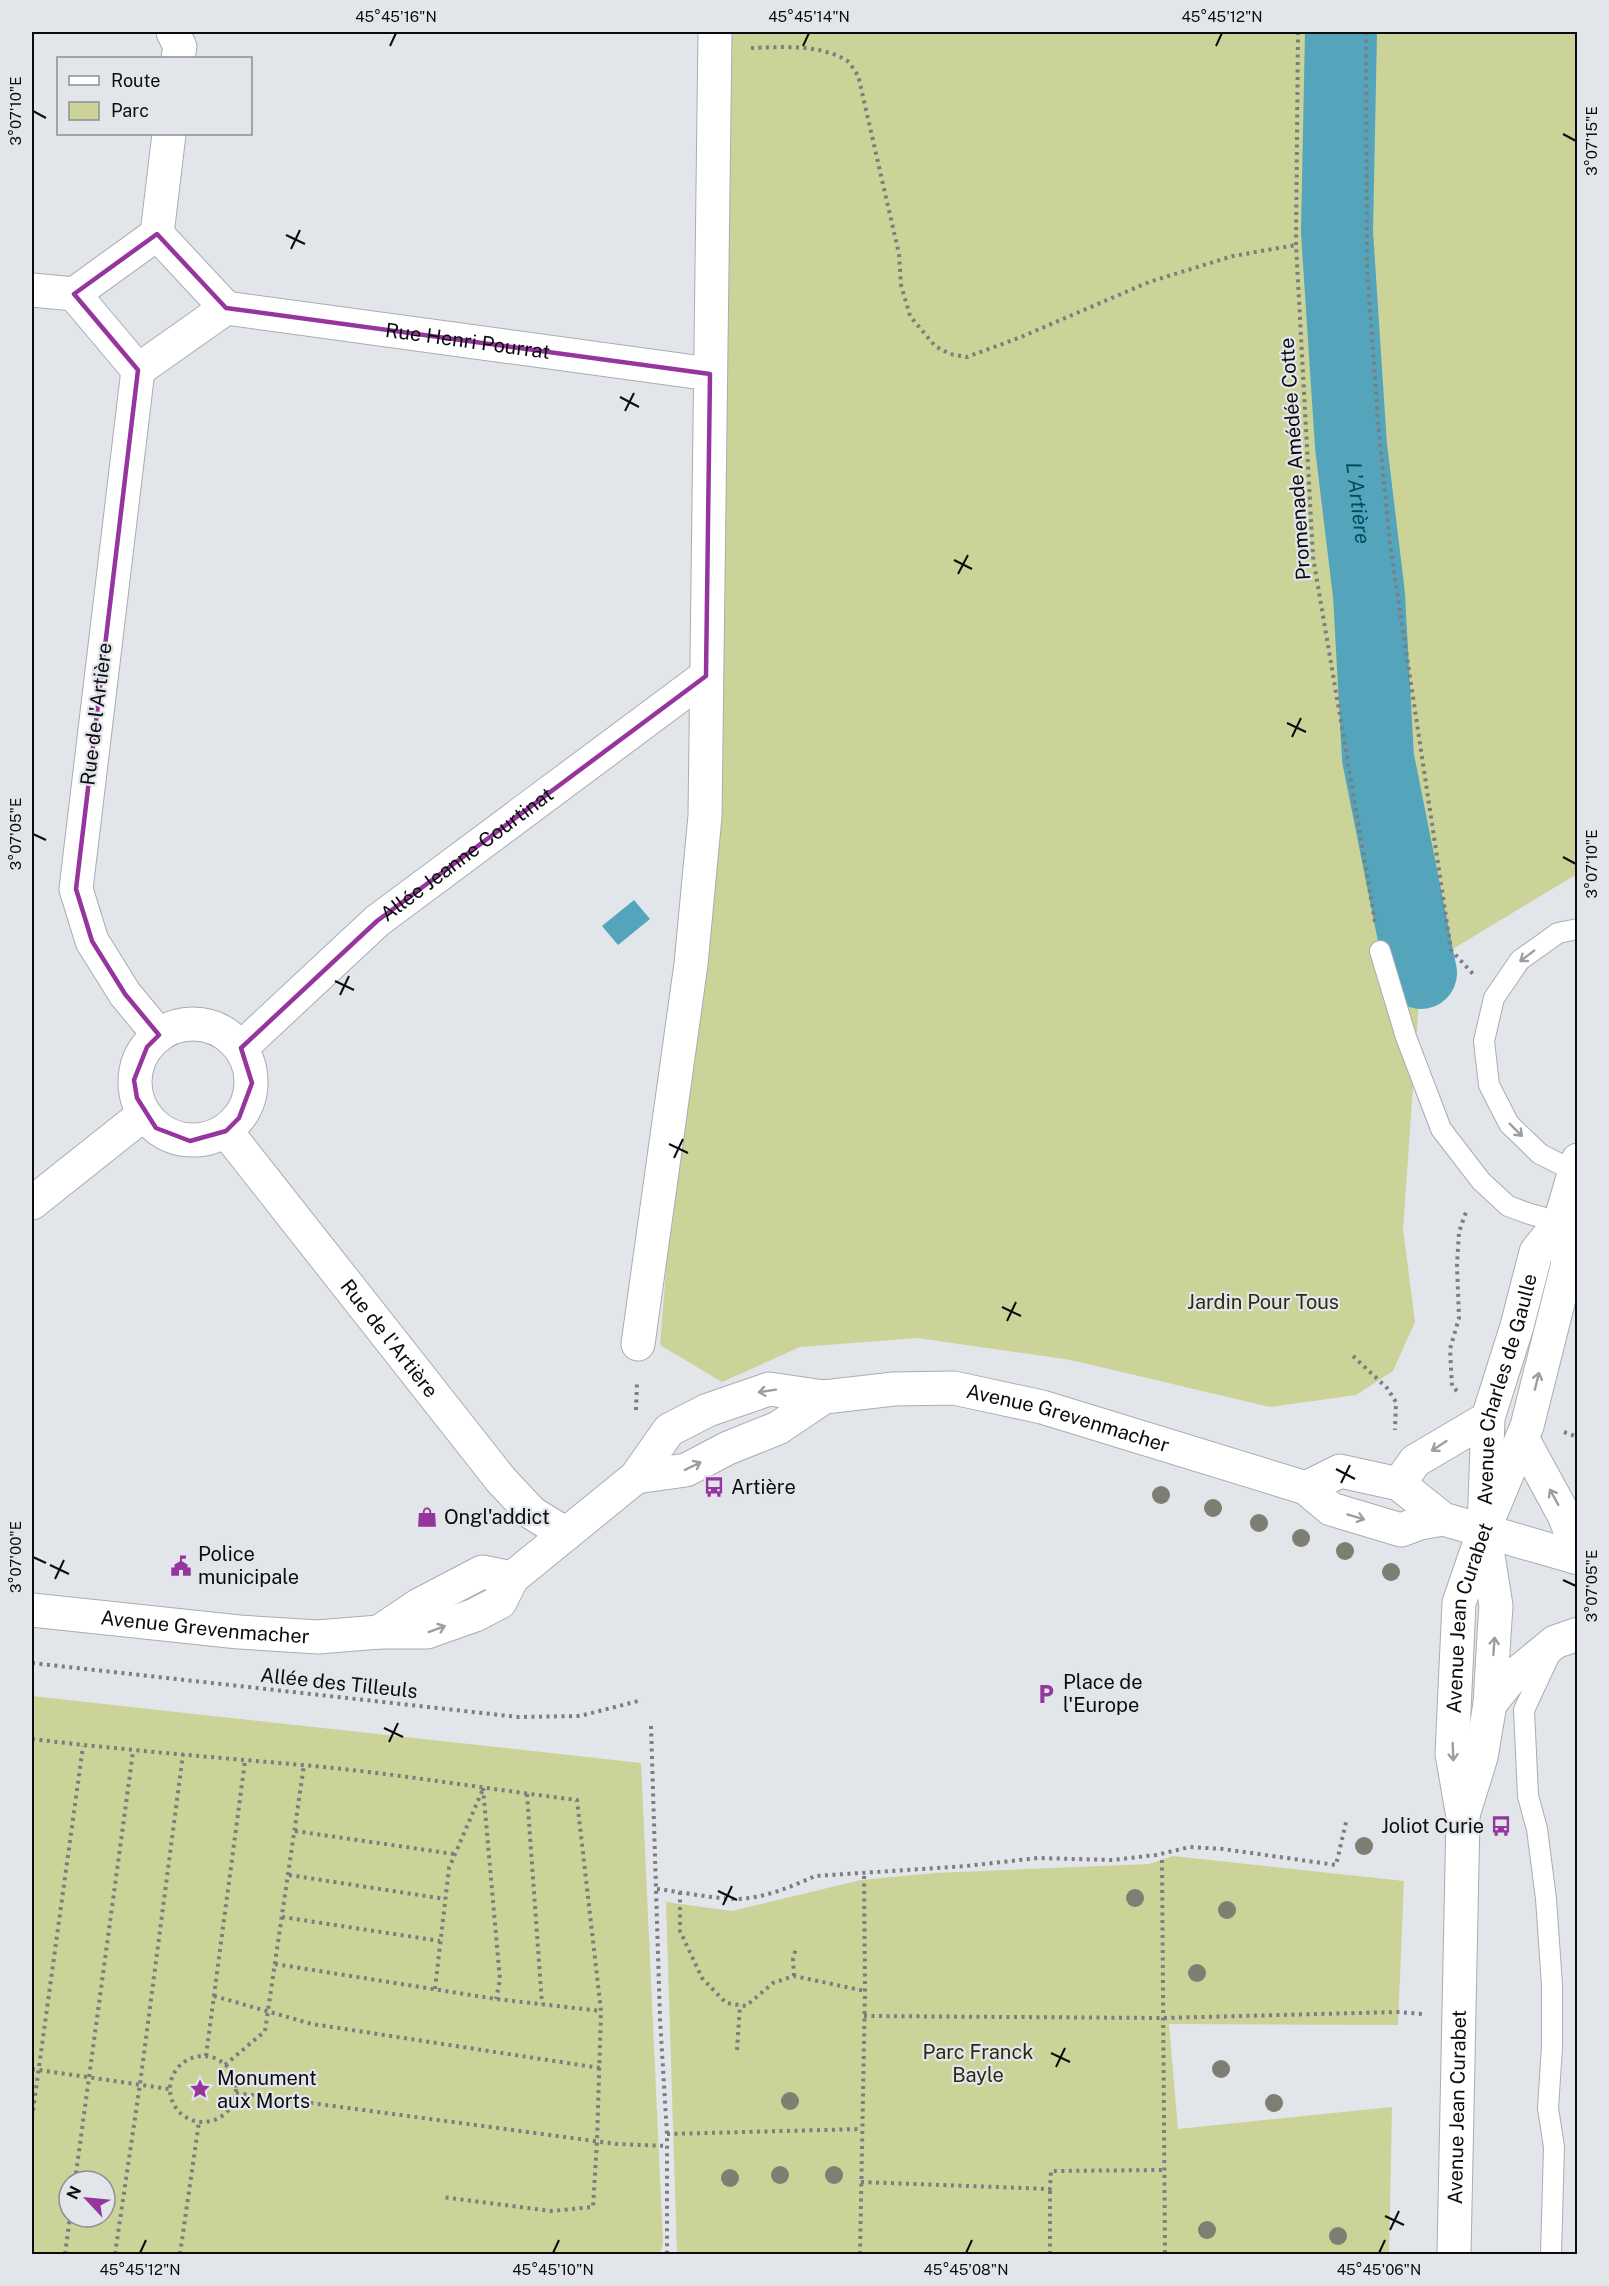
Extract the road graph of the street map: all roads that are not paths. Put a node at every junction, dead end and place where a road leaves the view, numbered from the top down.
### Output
1 (173, 32) edge
2 (716, 40) edge
3 (178, 57) edge
4 (170, 135) edge
5 (157, 234) junction
6 (32, 290) edge
7 (74, 294) junction
8 (226, 308) junction
9 (138, 370) junction
10 (710, 374) junction
11 (706, 676) junction
12 (1578, 929) edge
13 (1380, 951) road end
14 (159, 1035) junction
15 (240, 1048) junction
16 (144, 1114) junction
17 (226, 1131) junction
18 (1576, 1168) edge
19 (32, 1203) edge
20 (1560, 1221) junction
21 (638, 1344) dead end
22 (824, 1397) junction
23 (1489, 1415) junction
24 (1522, 1438) junction
25 (636, 1477) junction
26 (1399, 1484) junction
27 (1306, 1488) junction
28 (1443, 1519) junction
29 (1484, 1530) junction
30 (566, 1534) junction
31 (1578, 1551) edge
32 (1578, 1558) edge
33 (32, 1610) edge
34 (1566, 1638) edge
35 (1490, 1704) junction
36 (1463, 1816) junction
37 (1454, 2254) edge
38 (1551, 2254) edge

1 - 3 street
2 - 10 street
4 - 5 street
5 - 7 street
5 - 8 street
6 - 7 street
7 - 9 street
8 - 9 street
8 - 10 street, Rue Henri Pourrat
9 - 14 street, Rue de l'Artière
10 - 11 street
11 - 15 street, Allée Jeanne Courtinat
11 - 21 street
12 -> 18 lane
13 - 20 lane
14 - 15 street
14 - 16 street
15 - 17 street
16 - 17 street
16 - 19 street
17 - 30 street, Rue de l'Artière
18 - 20 street, Avenue Charles de Gaulle
20 - 23 street, Avenue Charles de Gaulle
24 -> 20 street, Avenue Charles de Gaulle
25 -> 22 street, Avenue Grevenmacher
22 -> 25 street, Avenue Grevenmacher
22 - 27 street, Avenue Grevenmacher
23 -> 26 street
23 - 29 street, Avenue Charles de Gaulle
24 - 29 street, Avenue Charles de Gaulle
31 -> 24 street
25 - 30 street, Avenue Grevenmacher
26 - 27 street, Avenue Grevenmacher
26 - 28 street, Avenue Grevenmacher
27 -> 28 street, Avenue Grevenmacher
28 - 29 street, Avenue Grevenmacher
29 - 32 street, Avenue Grevenmacher
35 -> 29 street, Avenue Jean Curabet
29 -> 36 street, Avenue Jean Curabet
30 - 33 street, Avenue Grevenmacher
34 - 35 street
34 - 38 lane
35 - 36 street, Avenue Jean Curabet
36 - 37 street, Avenue Jean Curabet

